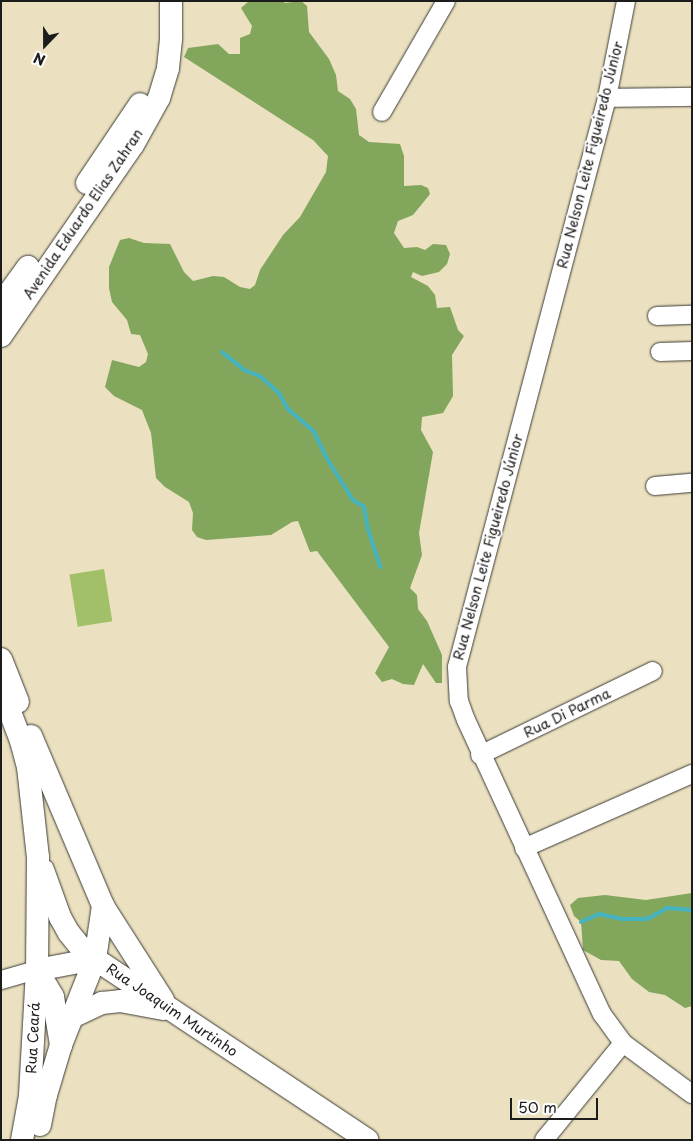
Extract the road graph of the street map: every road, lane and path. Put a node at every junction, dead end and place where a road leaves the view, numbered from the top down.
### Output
1 (157, 1) edge
2 (171, 1) edge
3 (446, 1) edge
4 (626, 1) edge
5 (692, 97) edge
6 (607, 98) junction
7 (382, 112) dead end
8 (1, 304) edge
9 (692, 315) edge
10 (657, 316) dead end
11 (1, 336) edge
12 (692, 351) edge
13 (660, 352) dead end
14 (692, 483) edge
15 (655, 486) dead end
16 (1, 659) edge
17 (653, 671) dead end
18 (2, 690) edge
19 (480, 755) junction
20 (692, 774) edge
21 (524, 848) junction
22 (38, 857) junction
23 (103, 906) junction
24 (95, 959) junction
25 (37, 970) junction
26 (1, 980) edge
27 (170, 1009) junction
28 (74, 1016) junction
29 (623, 1043) junction
30 (62, 1045) junction
31 (692, 1094) edge
32 (22, 1140) edge
33 (38, 1140) edge
34 (366, 1140) edge
35 (544, 1140) edge

1 - 8 main road, Avenida Eduardo Elias Zahran
2 - 11 main road, Avenida Eduardo Elias Zahran
3 - 7 street
4 - 6 street, Rua Nelson Leite Figueiredo Júnior
5 - 6 street
6 - 19 street, Rua Nelson Leite Figueiredo Júnior
9 - 10 street
12 - 13 street
14 - 15 street
16 - 23 main road
17 - 19 street, Rua Di Parma
18 - 22 main road
19 - 21 street, Rua Nelson Leite Figueiredo Júnior
20 - 21 street
21 - 29 street, Rua Nelson Leite Figueiredo Júnior
22 - 24 main road
22 - 25 main road, Rua Ceará
23 - 24 main road, Rua Joaquim Murtinho
23 - 27 main road
24 - 25 main road
24 - 27 main road, Rua Joaquim Murtinho
24 - 28 main road, Rua Ceará
25 - 26 street
25 - 30 main road
25 - 32 main road, Rua Ceará
27 - 28 main road
27 - 34 main road, Rua Joaquim Murtinho
28 - 30 main road, Rua Ceará
29 - 31 street, Rua Nelson Leite Figueiredo Júnior
29 - 35 street
30 - 33 main road, Rua Ceará

